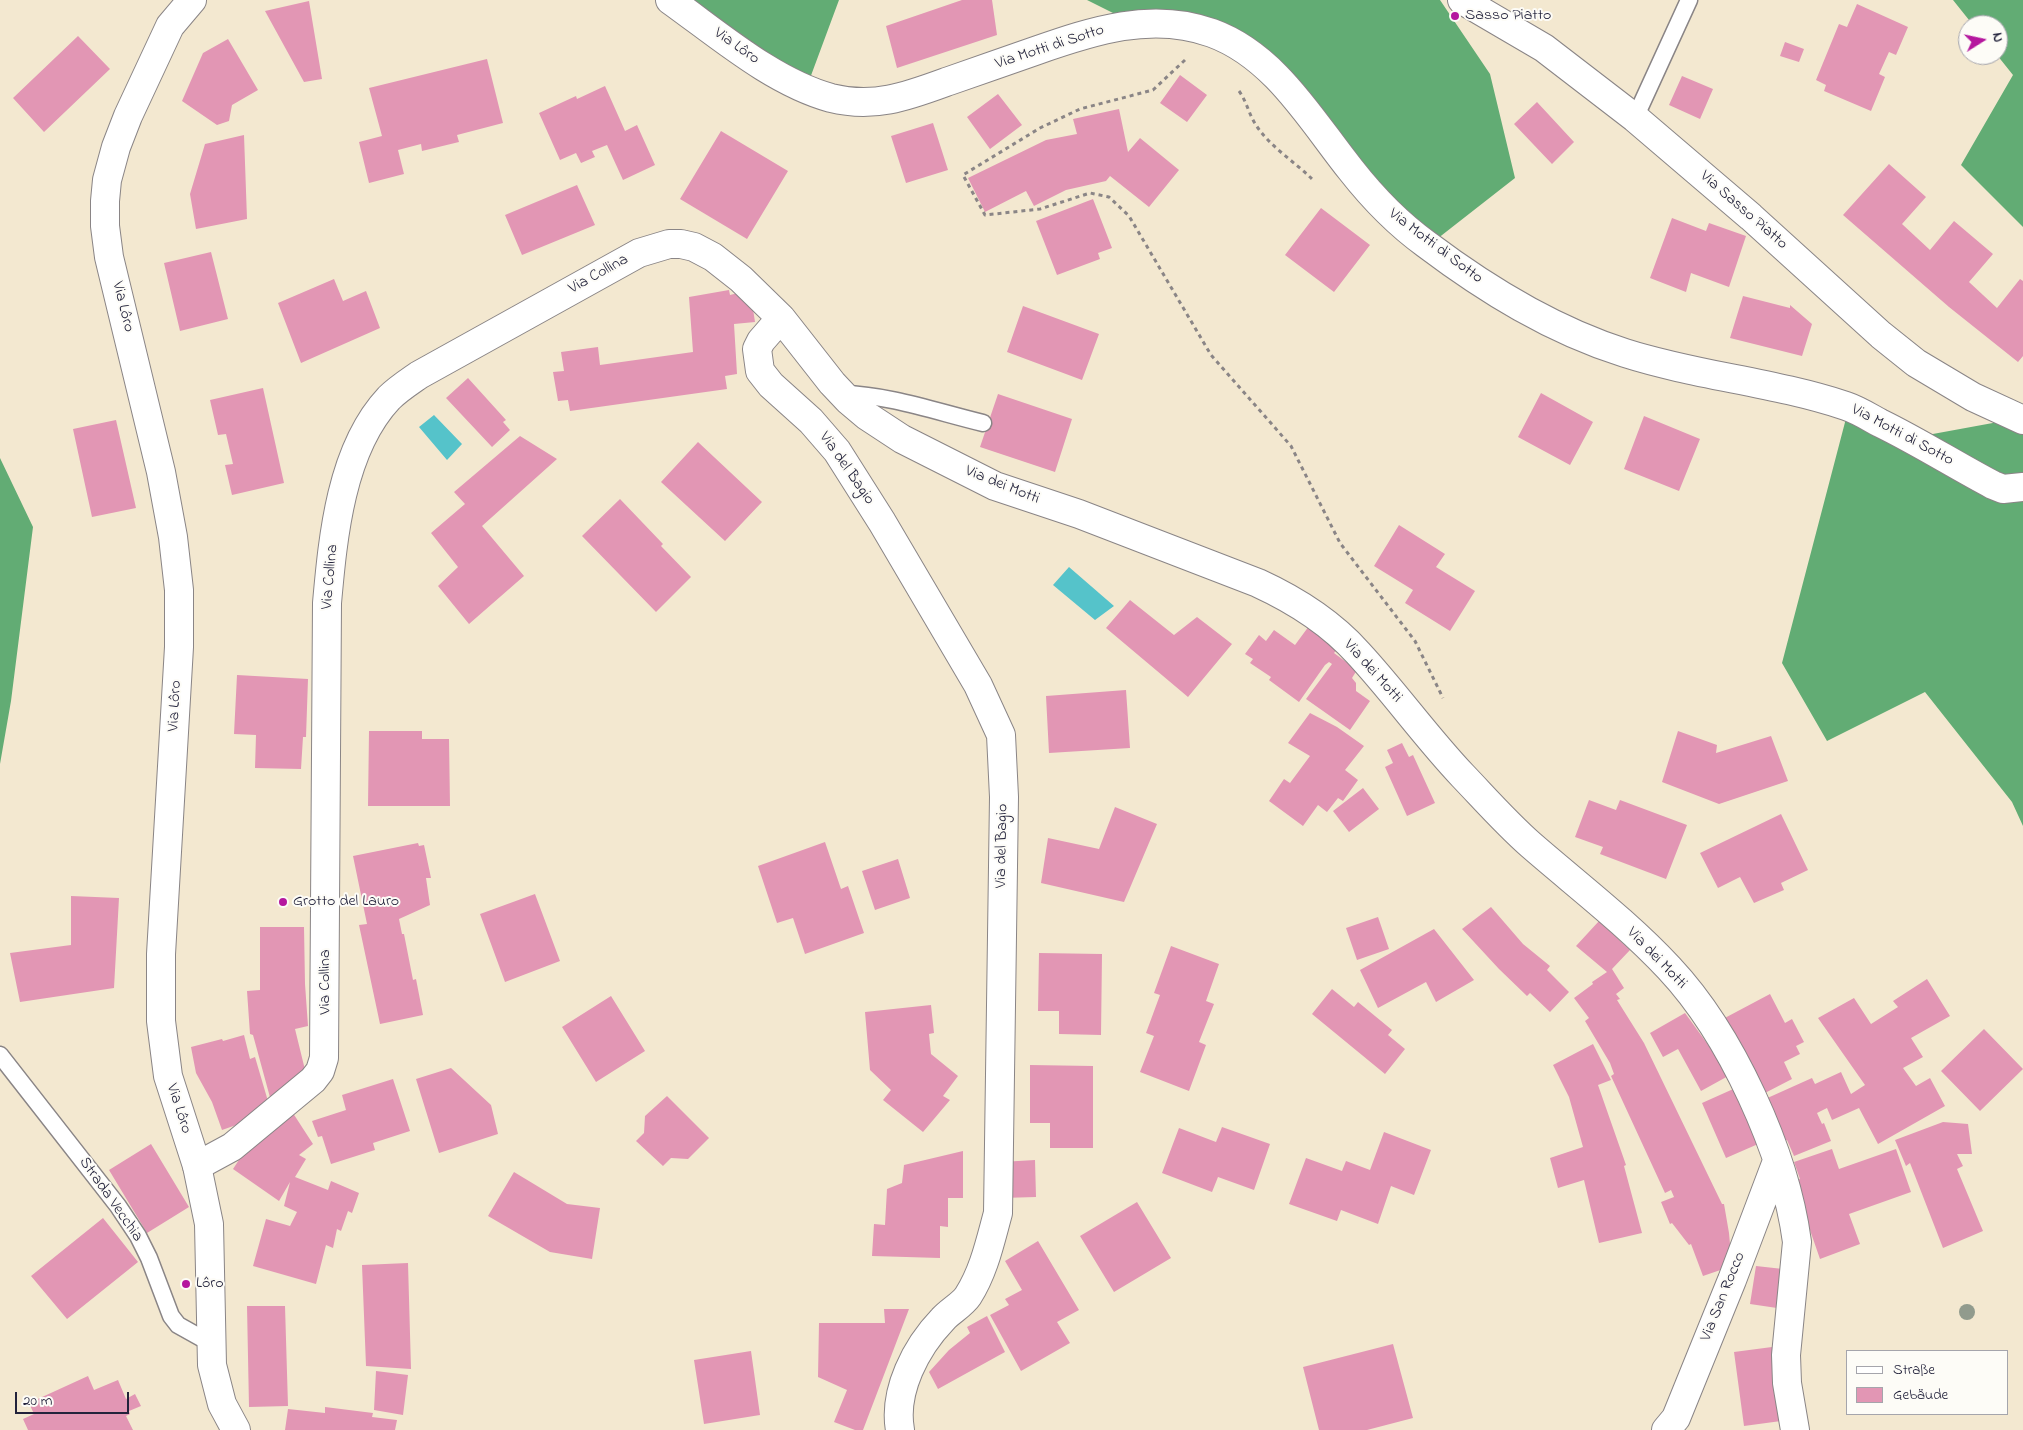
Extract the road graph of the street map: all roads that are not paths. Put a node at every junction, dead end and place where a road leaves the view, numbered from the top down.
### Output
1 (192, 0) edge
2 (670, 0) edge
3 (1462, 0) edge
4 (1688, 0) edge
5 (806, 89) joint
6 (1635, 118) junction
7 (781, 318) junction
8 (843, 394) junction
9 (2023, 420) edge
10 (983, 423) dead end
11 (2023, 487) edge
12 (0, 1055) edge
13 (1777, 1161) junction
14 (197, 1166) junction
15 (212, 1344) junction
16 (236, 1430) edge
17 (900, 1430) edge
18 (1666, 1430) edge
19 (1795, 1430) edge

1 - 14 street, Via Lôro
2 - 5 street, Via Lôro
3 - 6 street, Via Sasso Piatto
4 - 6 lane
5 - 11 street, Via Motti di Sotto
6 - 9 street, Via Sasso Piatto
7 - 8 street, Via dei Motti
7 - 14 street, Via Collina
7 - 17 street, Via del Bagio
8 - 10 lane
8 - 13 street, Via dei Motti
12 - 15 lane, Strada Vecchia
13 - 18 street, Via San Rocco
13 - 19 street, Via dei Motti
14 - 15 street, Via Lôro
15 - 16 street, Via Lôro

